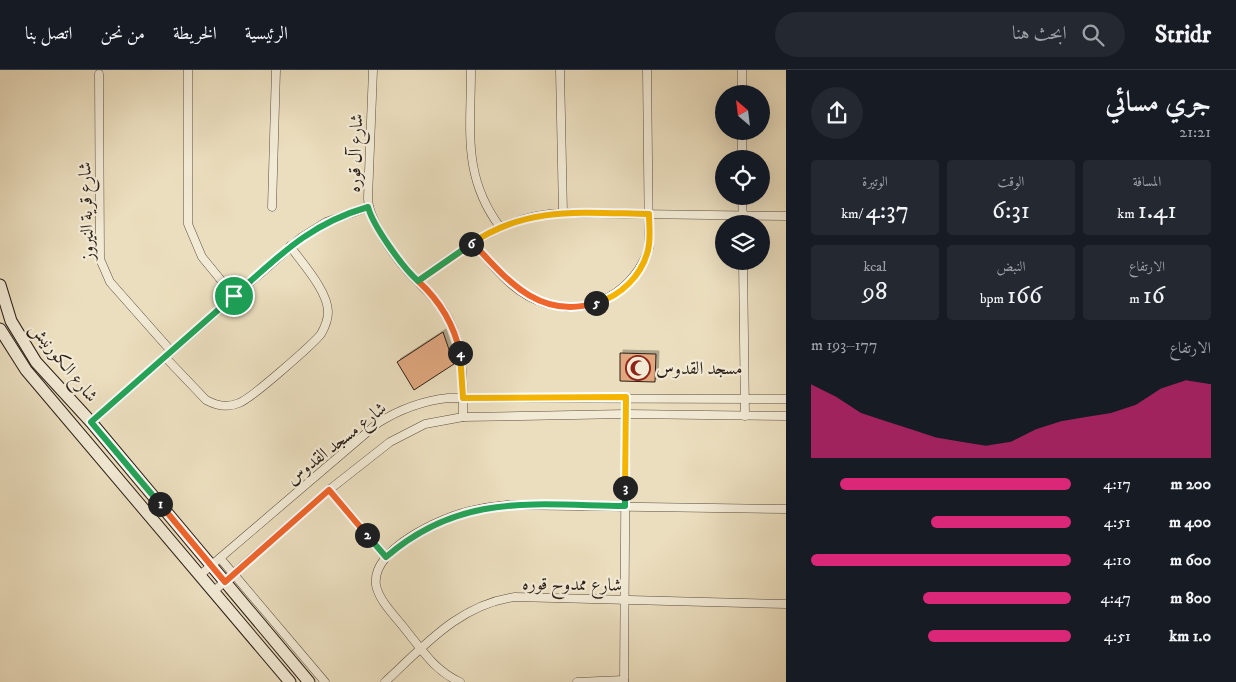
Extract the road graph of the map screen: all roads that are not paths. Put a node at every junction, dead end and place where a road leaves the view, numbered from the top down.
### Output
1 (188, 70) edge
2 (276, 70) edge
3 (373, 70) edge
4 (471, 70) edge
5 (560, 70) edge
6 (647, 70) edge
7 (742, 70) edge
8 (99, 74) dead end
9 (742, 85) edge
10 (742, 205) edge
11 (272, 207) dead end
12 (368, 207) junction
13 (563, 213) junction
14 (649, 214) junction
15 (743, 215) joint
16 (770, 216) edge
17 (786, 216) edge
18 (500, 227) junction
19 (473, 243) junction
20 (290, 246) junction
21 (743, 270) edge
22 (418, 281) junction
23 (0, 286) edge
24 (234, 296) junction
25 (0, 328) edge
26 (168, 354) junction
27 (626, 397) junction
28 (463, 398) junction
29 (745, 398) junction
30 (786, 398) edge
31 (626, 414) junction
32 (745, 416) junction
33 (786, 416) edge
34 (463, 417) junction
35 (91, 422) junction
36 (329, 490) junction
37 (625, 506) junction
38 (786, 509) edge
39 (386, 557) junction
40 (216, 562) junction
41 (200, 575) junction
42 (229, 578) junction
43 (214, 591) junction
44 (624, 600) junction
45 (786, 604) edge
46 (421, 649) junction
47 (624, 681) edge
48 (290, 682) edge
49 (309, 682) edge
50 (325, 682) edge
51 (385, 682) edge
52 (460, 682) edge
53 (577, 682) edge

1 - 24 street
2 - 11 street
3 - 12 street, شارع آل قوره
4 - 18 street
5 - 13 street
6 - 14 street
7 - 9 street
8 - 26 street, شارع قرية النيروز
10 - 15 street
12 - 20 street
12 - 22 street, شارع آل قوره
13 - 14 street
13 - 18 street
14 - 15 street
14 - 19 street
16 - 17 street
18 - 19 street
19 - 22 street
20 - 24 street
20 - 26 street, شارع قرية النيروز
21 - 29 street
22 - 28 street, شارع آل قوره
23 - 35 street, شارع الكورنيش
24 - 26 street
25 - 41 street, شارع الكورنيش
26 - 35 street
27 - 28 street, شارع مسجد القدوس
27 - 29 street, شارع مسجد القدوس
27 - 31 street
28 - 34 street, شارع آل قوره
28 - 40 street, شارع مسجد القدوس
29 - 30 street, شارع مسجد القدوس
29 - 32 street
31 - 32 street, شارع مسجد القدوس
31 - 34 street, شارع مسجد القدوس
31 - 37 street
32 - 33 street, شارع مسجد القدوس
34 - 36 street, شارع مسجد القدوس
35 - 40 street, شارع الكورنيش
36 - 39 street
36 - 42 street, شارع مسجد القدوس
37 - 38 street
37 - 39 street
37 - 44 street
39 - 46 street
40 - 41 street, شارع مسجد القدوس
40 - 42 street, شارع الكورنيش
41 - 43 street, شارع الكورنيش
42 - 43 street, شارع مسجد القدوس
42 - 49 street, شارع الكورنيش
42 - 50 street
43 - 48 street, شارع الكورنيش
44 - 45 street, شارع ممدوح قوره
44 - 46 street, شارع ممدوح قوره
44 - 47 street
46 - 51 street, شارع ممدوح قوره
46 - 52 street
47 - 53 street

